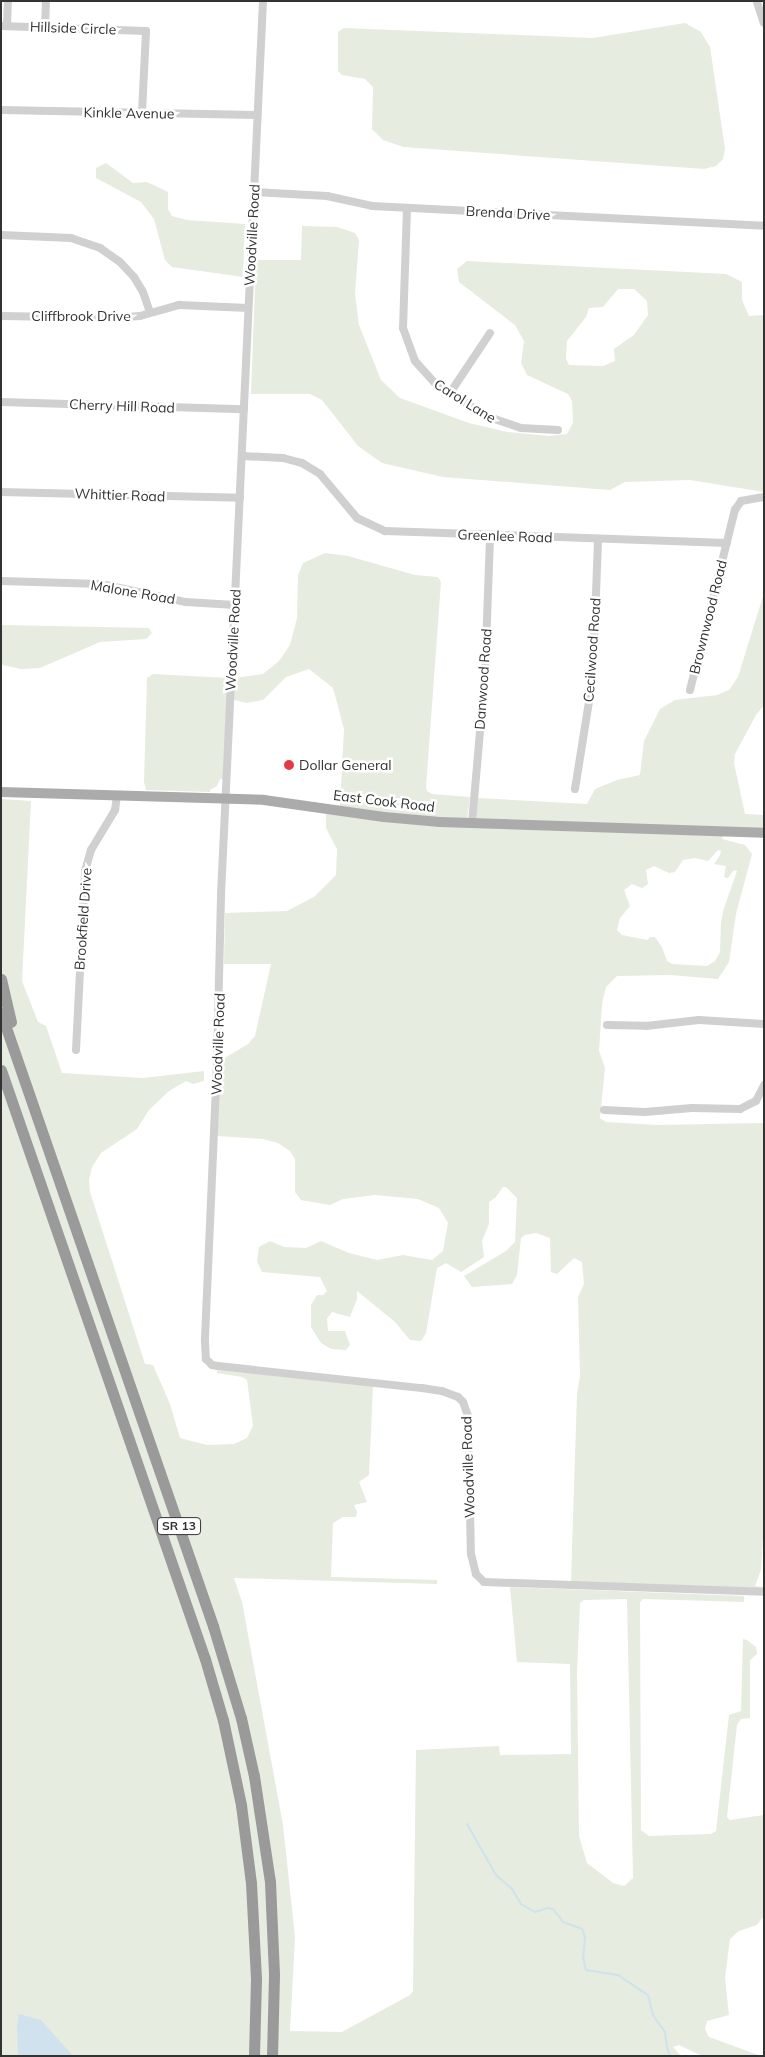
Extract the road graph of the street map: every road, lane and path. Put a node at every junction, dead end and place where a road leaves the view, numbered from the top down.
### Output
1 (8, 1) edge
2 (46, 1) edge
3 (262, 1) edge
4 (756, 2) edge
5 (764, 13) edge
6 (764, 23) edge
7 (4, 26) edge
8 (45, 28) junction
9 (1, 110) edge
10 (142, 113) junction
11 (257, 115) junction
12 (254, 192) junction
13 (407, 208) junction
14 (764, 226) edge
15 (1, 235) edge
16 (248, 308) junction
17 (150, 312) junction
18 (1, 316) edge
19 (490, 333) dead end
20 (450, 393) junction
21 (1, 402) edge
22 (244, 409) junction
23 (558, 430) dead end
24 (242, 456) junction
25 (1, 492) edge
26 (764, 497) edge
27 (240, 498) junction
28 (490, 535) junction
29 (598, 539) junction
30 (726, 543) junction
31 (1, 581) edge
32 (235, 605) junction
33 (690, 690) dead end
34 (575, 789) dead end
35 (1, 792) edge
36 (117, 795) junction
37 (226, 798) junction
38 (472, 823) junction
39 (764, 833) edge
40 (1, 979) edge
41 (1, 1013) edge
42 (764, 1024) edge
43 (607, 1025) dead end
44 (76, 1050) dead end
45 (1, 1070) edge
46 (1, 1084) edge
47 (764, 1085) edge
48 (29, 1092) junction
49 (604, 1110) dead end
50 (38, 1176) junction
51 (764, 1592) edge
52 (254, 2056) edge
53 (272, 2056) edge

1 - 7 street
2 - 8 street
3 - 11 street, Woodville Road
4 - 5 street
4 - 6 street
7 - 8 street, Hillside Circle
8 - 10 street, Hillside Circle
9 - 10 street, Kinkle Avenue
10 - 11 street, Kinkle Avenue
11 - 12 street, Woodville Road
12 - 13 street, Brenda Drive
12 - 16 street, Woodville Road
13 - 14 street, Brenda Drive
13 - 20 street, Carol Lane
15 - 17 street
16 - 17 street, Cliffbrook Drive
16 - 22 street, Woodville Road
17 - 18 street, Cliffbrook Drive
19 - 20 street
20 - 23 street, Carol Lane
21 - 22 street, Cherry Hill Road
22 - 24 street, Woodville Road
24 - 27 street, Woodville Road
24 - 28 street, Greenlee Road
25 - 27 street, Whittier Road
26 - 30 street
27 - 32 street, Woodville Road
28 - 29 street, Greenlee Road
28 - 38 street, Danwood Road
29 - 30 street, Greenlee Road
29 - 34 street, Cecilwood Road
30 - 33 street, Brownwood Road
31 - 32 street, Malone Road
32 - 37 street, Woodville Road
35 - 36 main road, East Cook Road
36 - 37 main road, East Cook Road
36 - 44 street, Brookfield Drive
37 - 38 main road, East Cook Road
37 - 51 street, Woodville Road
38 - 39 main road, East Cook Road
40 - 48 highway
41 - 48 highway, SR 13
42 - 43 street
45 - 50 highway, SR 13
46 - 50 highway
47 - 49 street
48 - 53 highway, SR 13
50 - 52 highway, SR 13

